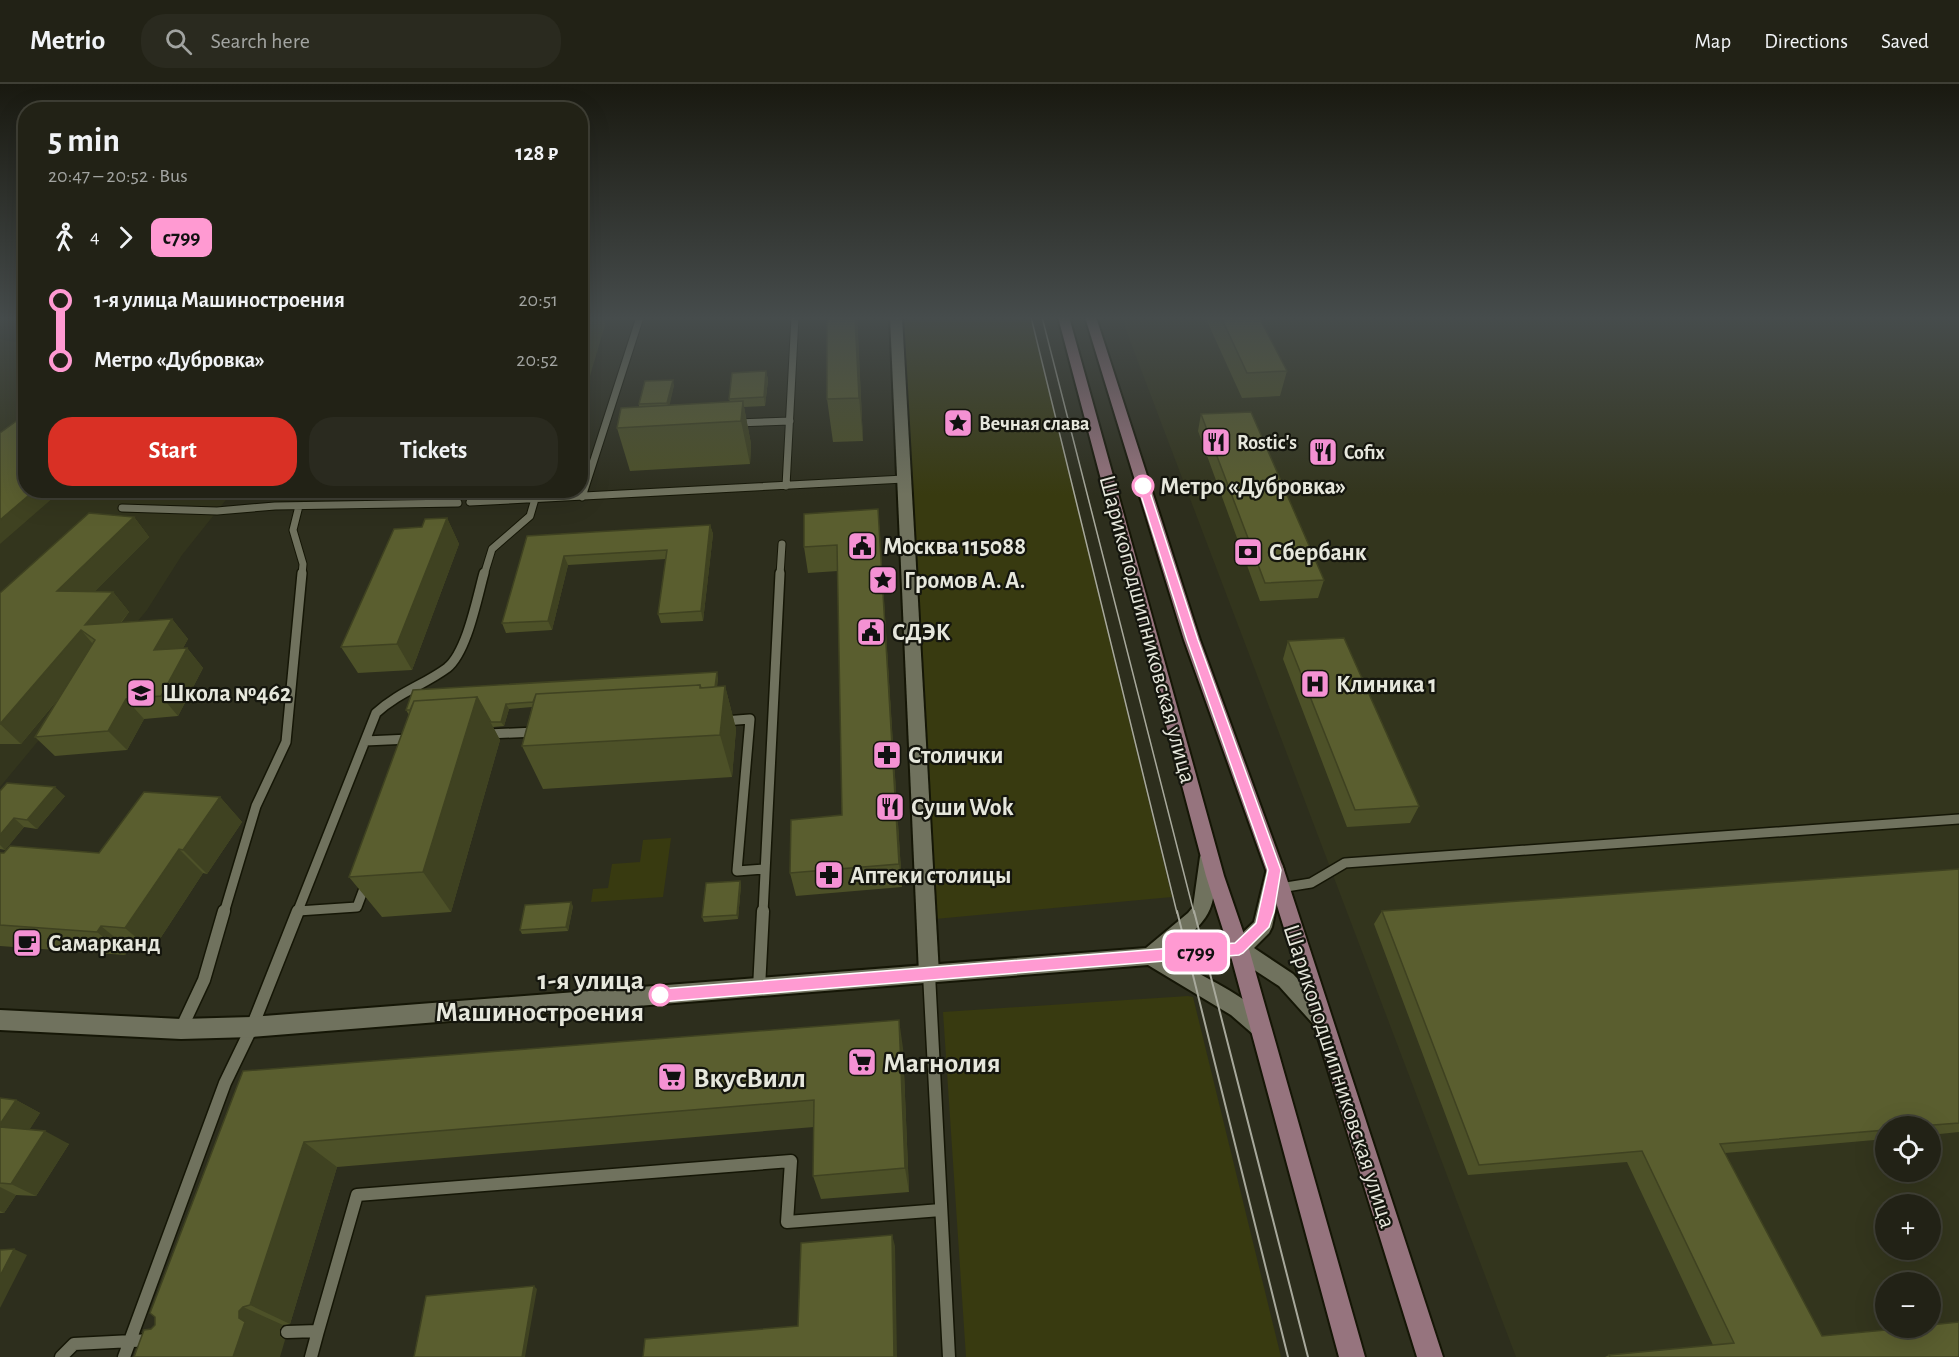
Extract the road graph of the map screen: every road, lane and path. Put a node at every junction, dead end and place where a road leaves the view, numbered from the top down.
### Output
1 (621, 376) edge
2 (792, 376) edge
3 (899, 376) edge
4 (1079, 376) edge
5 (1109, 376) edge
6 (789, 421) junction
7 (723, 423) edge
8 (615, 426) edge
9 (605, 427) junction
10 (588, 479) edge
11 (904, 479) junction
12 (786, 486) junction
13 (588, 497) edge
14 (472, 498) edge
15 (558, 498) edge
16 (535, 499) junction
17 (458, 503) dead end
18 (299, 506) junction
19 (122, 508) dead end
20 (782, 544) dead end
21 (715, 721) edge
22 (542, 731) edge
23 (477, 735) dead end
24 (365, 741) junction
25 (412, 750) edge
26 (1959, 819) edge
27 (1210, 855) junction
28 (765, 869) junction
29 (369, 873) edge
30 (1277, 879) junction
31 (298, 911) junction
32 (1239, 949) junction
33 (1150, 956) junction
34 (929, 974) junction
35 (759, 988) junction
36 (0, 1020) edge
37 (1323, 1021) junction
38 (252, 1027) junction
39 (181, 1029) junction
40 (1261, 1029) junction
41 (941, 1210) junction
42 (318, 1331) junction
43 (287, 1332) dead end
44 (161, 1340) edge
45 (130, 1341) junction
46 (61, 1357) edge
47 (124, 1357) edge
48 (311, 1357) edge
49 (948, 1357) edge
50 (1352, 1357) edge
51 (1430, 1357) edge

1 - 9 lane
2 - 6 lane
3 - 11 street
4 - 27 main road, Шарикоподшипниковская улица
5 - 30 main road, Шарикоподшипниковская улица
6 - 7 lane
6 - 12 lane
8 - 9 lane
9 - 10 lane
11 - 12 lane
11 - 34 street
12 - 13 lane
14 - 16 lane
15 - 16 lane
16 - 24 lane
17 - 18 lane
18 - 19 lane
18 - 39 lane
20 - 28 lane
21 - 28 lane
22 - 23 lane
24 - 25 lane
24 - 31 lane
26 - 30 lane
27 - 32 main road, Шарикоподшипниковская улица
27 - 33 street
28 - 35 lane
29 - 31 lane
30 - 32 street
30 - 37 main road, Шарикоподшипниковская улица
31 - 38 lane
32 - 33 street
32 - 37 street
32 - 40 main road, Шарикоподшипниковская улица
33 - 34 street
33 - 40 street
34 - 35 street
34 - 41 lane
35 - 38 street
36 - 39 street
37 - 51 main road, Шарикоподшипниковская улица
38 - 39 street
38 - 45 lane
40 - 50 main road, Шарикоподшипниковская улица
41 - 42 lane
41 - 49 lane
42 - 43 lane
42 - 48 lane
44 - 45 lane
45 - 46 lane
45 - 47 lane

